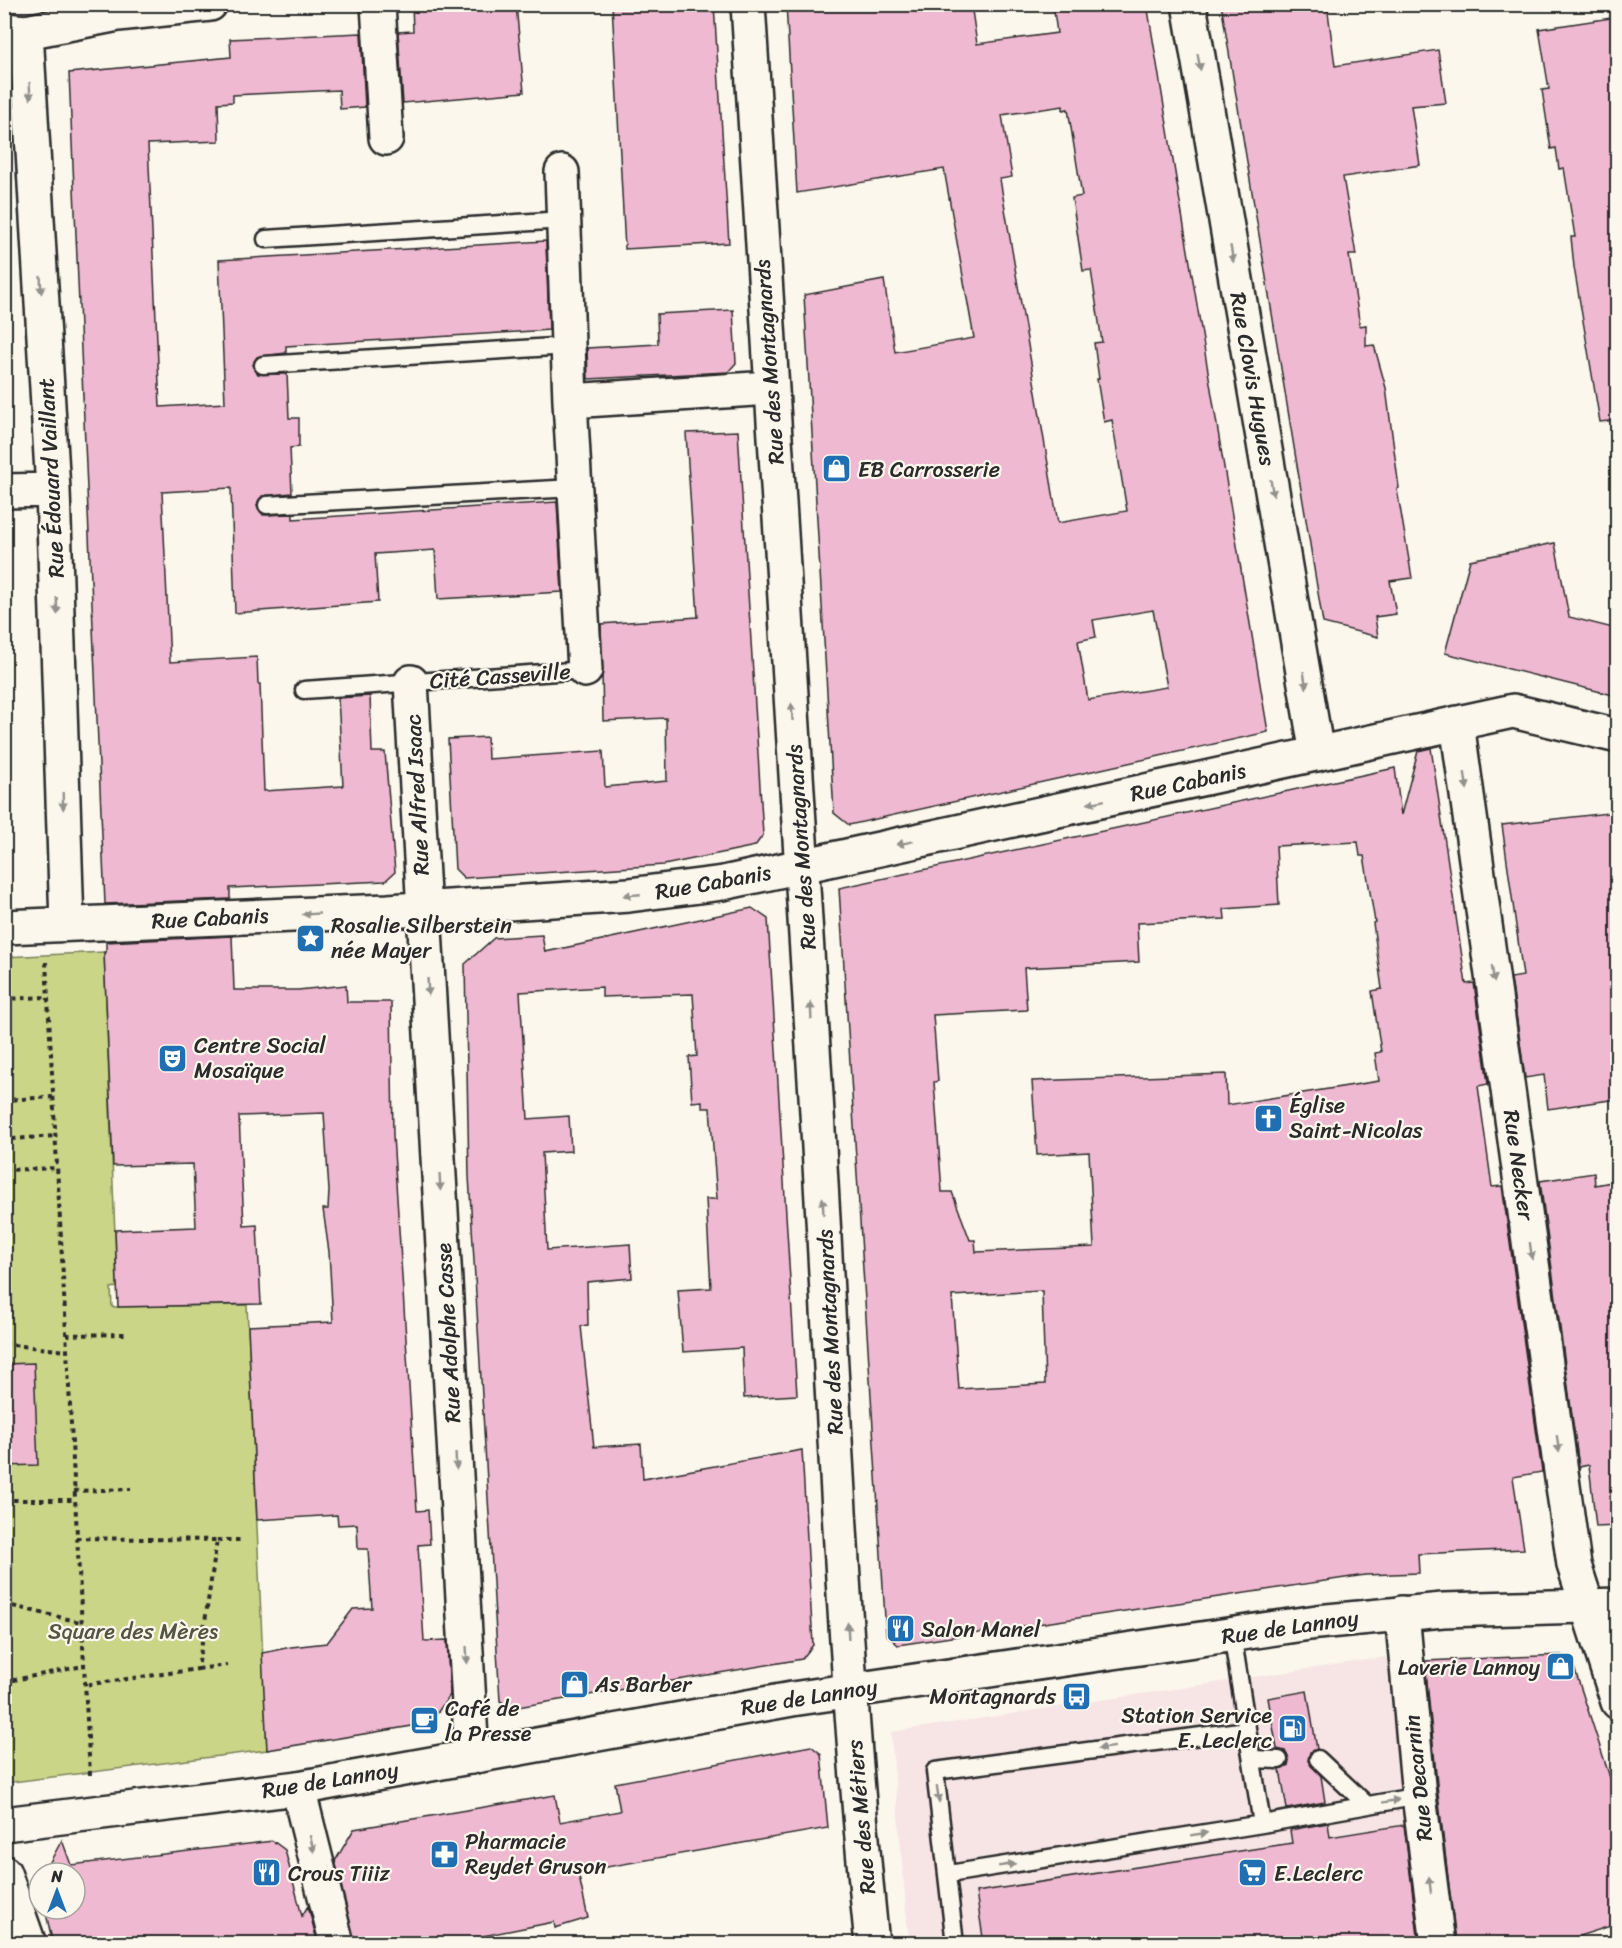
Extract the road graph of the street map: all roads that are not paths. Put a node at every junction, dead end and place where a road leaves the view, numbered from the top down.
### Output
1 (210, 4) edge
2 (378, 4) edge
3 (748, 4) edge
4 (1189, 4) edge
5 (15, 31) edge
6 (386, 138) dead end
7 (562, 172) dead end
8 (563, 220) junction
9 (266, 238) dead end
10 (568, 346) junction
11 (263, 365) dead end
12 (770, 388) junction
13 (570, 401) junction
14 (574, 488) junction
15 (53, 490) junction
16 (4, 491) edge
17 (267, 505) dead end
18 (585, 670) joint
19 (411, 682) junction
20 (304, 690) dead end
21 (1457, 723) junction
22 (1617, 736) edge
23 (1317, 753) junction
24 (803, 865) junction
25 (424, 908) junction
26 (56, 925) junction
27 (4, 927) edge
28 (1602, 1605) edge
29 (1402, 1613) junction
30 (1232, 1634) junction
31 (852, 1689) junction
32 (1617, 1702) edge
33 (1247, 1730) junction
34 (472, 1757) junction
35 (1252, 1759) junction
36 (1318, 1759) dead end
37 (1278, 1760) dead end
38 (298, 1788) junction
39 (1419, 1796) junction
40 (1367, 1805) junction
41 (4, 1824) edge
42 (1262, 1824) junction
43 (4, 1873) edge
44 (949, 1874) junction
45 (29, 1944) edge
46 (337, 1944) edge
47 (872, 1944) edge
48 (955, 1944) edge
49 (1438, 1944) edge

1 - 5 street
2 - 6 street
3 - 12 street, Rue des Montagnards
4 -> 23 street, Rue Clovis Hugues
5 -> 15 street, Rue Édouard Vaillant
7 - 8 street, Cité Casseville
8 - 9 lane
8 - 10 street, Cité Casseville
10 - 11 lane
10 - 13 street, Cité Casseville
12 - 13 street
24 -> 12 street, Rue des Montagnards
13 - 14 street, Cité Casseville
14 - 17 lane
14 - 18 street, Cité Casseville
15 - 16 street
15 -> 26 street, Rue Édouard Vaillant
18 - 19 lane, Cité Casseville
19 - 20 lane, Cité Casseville
19 - 25 street, Rue Alfred Isaac
21 - 22 street, Rue Cabanis
21 - 23 street, Rue Cabanis
21 -> 28 street, Rue Necker
23 -> 24 street, Rue Cabanis
24 -> 25 street, Rue Cabanis
31 -> 24 street, Rue des Montagnards
25 -> 26 street, Rue Cabanis
25 -> 34 street, Rue Adolphe Casse
26 - 27 street, Rue Cabanis
28 - 29 street, Rue de Lannoy
28 - 32 street, Rue Necker
29 - 30 street, Rue de Lannoy
29 - 39 street, Rue Decarnin
30 - 31 street, Rue de Lannoy
30 - 33 lane
31 - 34 street, Rue de Lannoy
31 - 47 street, Rue des Métiers
33 - 35 lane
33 - 42 lane
33 -> 44 lane
34 - 38 street, Rue de Lannoy
35 - 37 lane
35 - 42 lane
36 - 40 lane
38 - 41 street, Rue de Lannoy
38 -> 46 street
40 -> 39 lane
49 -> 39 street, Rue Decarnin
40 - 42 lane
44 -> 42 lane
43 - 45 street
44 - 48 lane

